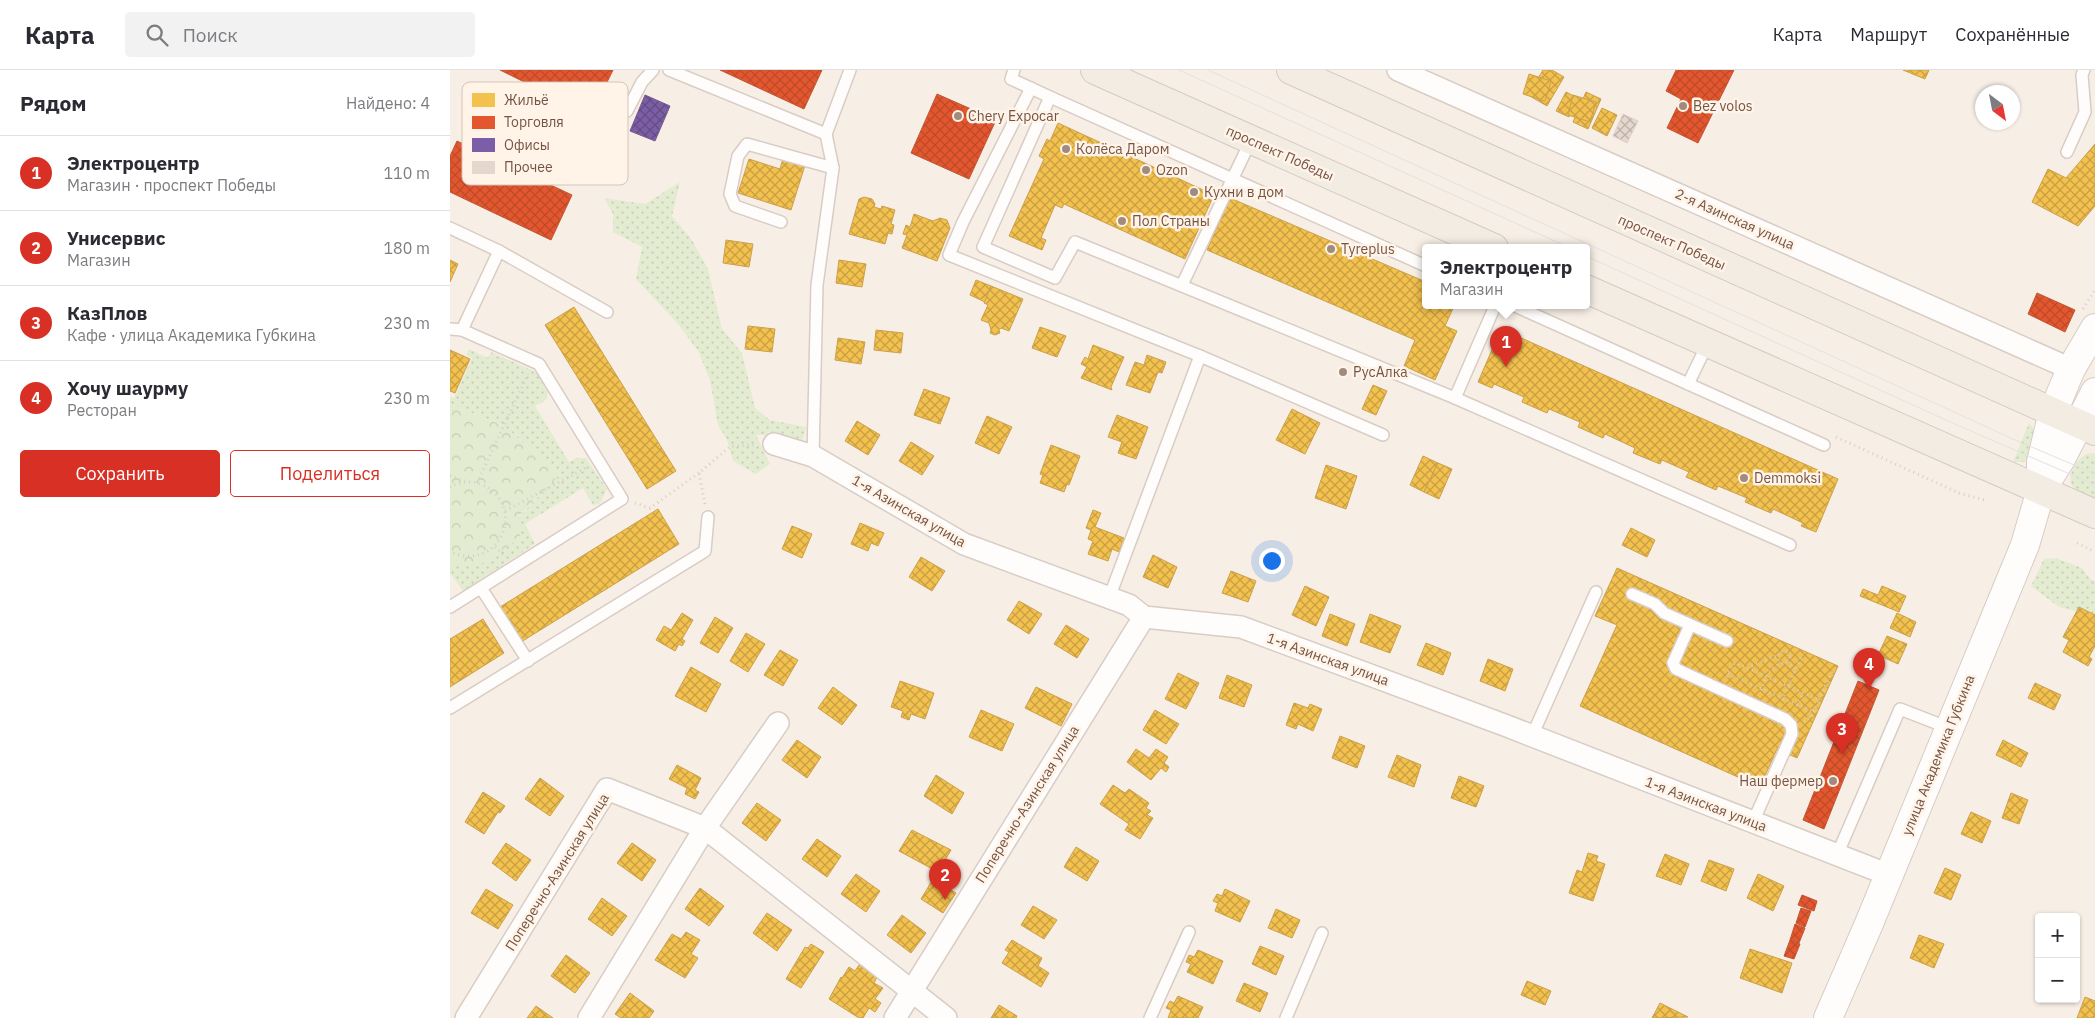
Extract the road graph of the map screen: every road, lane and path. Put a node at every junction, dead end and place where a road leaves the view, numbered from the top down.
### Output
1 (653, 70) edge
2 (668, 70) edge
3 (850, 70) edge
4 (1014, 70) edge
5 (1095, 70) edge
6 (1291, 70) edge
7 (1398, 70) edge
8 (2084, 70) edge
9 (1030, 88) junction
10 (1050, 97) junction
11 (628, 109) edge
12 (826, 134) junction
13 (1251, 140) junction
14 (2067, 152) dead end
15 (833, 168) junction
16 (1232, 179) junction
17 (781, 222) dead end
18 (450, 228) edge
19 (1485, 244) edge
20 (499, 251) junction
21 (1422, 264) edge
22 (1182, 286) junction
23 (1590, 291) edge
24 (1494, 309) edge
25 (1522, 309) edge
26 (607, 312) dead end
27 (2095, 328) edge
28 (450, 329) edge
29 (462, 330) junction
30 (1708, 343) junction
31 (1200, 356) junction
32 (534, 362) junction
33 (2072, 369) junction
34 (1688, 384) junction
35 (2095, 392) edge
36 (1455, 398) junction
37 (2053, 412) junction
38 (2087, 428) edge
39 (1383, 435) dead end
40 (774, 444) joint
41 (1824, 445) dead end
42 (812, 456) junction
43 (599, 461) junction
44 (700, 473) junction
45 (450, 476) edge
46 (465, 482) junction
47 (477, 482) junction
48 (450, 487) edge
49 (2041, 490) junction
50 (622, 499) junction
51 (505, 511) junction
52 (2095, 514) edge
53 (708, 517) joint
54 (2077, 543) dead end
55 (1790, 545) dead end
56 (450, 552) edge
57 (2095, 552) edge
58 (481, 588) junction
59 (1596, 592) dead end
60 (1632, 594) dead end
61 (1109, 598) junction
62 (450, 607) edge
63 (1144, 618) junction
64 (1690, 625) junction
65 (1727, 641) dead end
66 (1778, 655) junction
67 (1802, 655) dead end
68 (528, 661) junction
69 (1781, 662) junction
70 (1786, 663) junction
71 (1746, 668) junction
72 (1796, 668) junction
73 (1833, 669) dead end
74 (1728, 674) junction
75 (1767, 677) junction
76 (1788, 686) junction
77 (1761, 689) junction
78 (1722, 690) junction
79 (1782, 698) junction
80 (1819, 700) junction
81 (1754, 705) junction
82 (450, 708) edge
83 (1814, 712) junction
84 (1775, 714) junction
85 (778, 722) dead end
86 (1792, 727) junction
87 (1948, 728) junction
88 (1532, 736) junction
89 (1753, 822) junction
90 (705, 828) junction
91 (1837, 855) junction
92 (1889, 875) junction
93 (1189, 932) dead end
94 (1322, 933) dead end
95 (911, 991) junction
96 (466, 1018) edge
97 (590, 1018) edge
98 (895, 1018) edge
99 (946, 1018) edge
100 (1150, 1018) edge
101 (1286, 1018) edge
102 (1828, 1018) edge

1 - 11 lane
2 - 12 lane
3 - 12 lane
4 - 9 lane
5 - 13 main road, проспект Победы
6 - 37 main road, проспект Победы
7 - 33 street, 2-я Азинская улица
8 - 14 lane
9 - 10 lane
9 - 31 lane
10 - 16 lane
10 - 22 lane
12 - 15 lane
13 - 16 lane
13 - 19 main road, проспект Победы
15 - 17 lane
15 - 42 lane
16 - 21 lane
16 - 22 lane
18 - 20 lane
20 - 26 lane
20 - 29 lane
22 - 36 lane
23 - 30 main road
24 - 36 lane
25 - 34 lane
27 - 33 street, улица Академика Губкина
28 - 29 lane
29 - 32 lane
30 - 34 lane
30 - 49 main road
31 - 39 lane
31 - 61 lane
32 - 43 lane
32 - 47 path
33 - 37 street, улица Академика Губкина
34 - 41 lane
35 - 38 street, улица Академика Губкина
36 - 55 lane
37 - 38 main road, проспект Победы
37 - 49 street, улица Академика Губкина
38 - 49 street, улица Академика Губкина
40 - 42 street, 1-я Азинская улица
40 - 44 path
42 - 61 street, 1-я Азинская улица
43 - 50 lane
43 - 51 path
44 - 50 path
44 - 53 path
45 - 46 path
46 - 47 path
46 - 48 path
47 - 51 path
49 - 52 main road
49 - 87 street, улица Академика Губкина
50 - 58 lane
51 - 56 path
53 - 68 lane
54 - 57 path
58 - 62 lane
58 - 68 lane
59 - 88 lane
60 - 64 lane
61 - 63 street, 1-я Азинская улица
63 - 88 street, 1-я Азинская улица
63 - 95 street, Поперечно-Азинская улица
64 - 65 lane
64 - 78 lane
66 - 69 path
66 - 70 path
66 - 71 path
67 - 72 path
68 - 82 lane
69 - 70 path
69 - 75 path
70 - 72 path
71 - 74 path
71 - 75 path
72 - 76 path
73 - 80 path
74 - 77 path
74 - 78 path
75 - 76 path
75 - 77 path
76 - 79 path
76 - 80 path
77 - 79 path
77 - 81 path
78 - 81 lane
79 - 83 path
79 - 84 path
80 - 83 path
81 - 84 lane
83 - 86 path
84 - 86 lane
85 - 90 street
86 - 89 lane
87 - 91 lane
87 - 92 street, улица Академика Губкина
88 - 89 street, 1-я Азинская улица
89 - 91 street, 1-я Азинская улица
90 - 95 street, Поперечно-Азинская улица
90 - 96 street, Поперечно-Азинская улица
90 - 97 street
91 - 92 street, 1-я Азинская улица
92 - 102 street, улица Академика Губкина
93 - 100 lane
94 - 101 lane
95 - 98 street, Поперечно-Азинская улица
95 - 99 street

